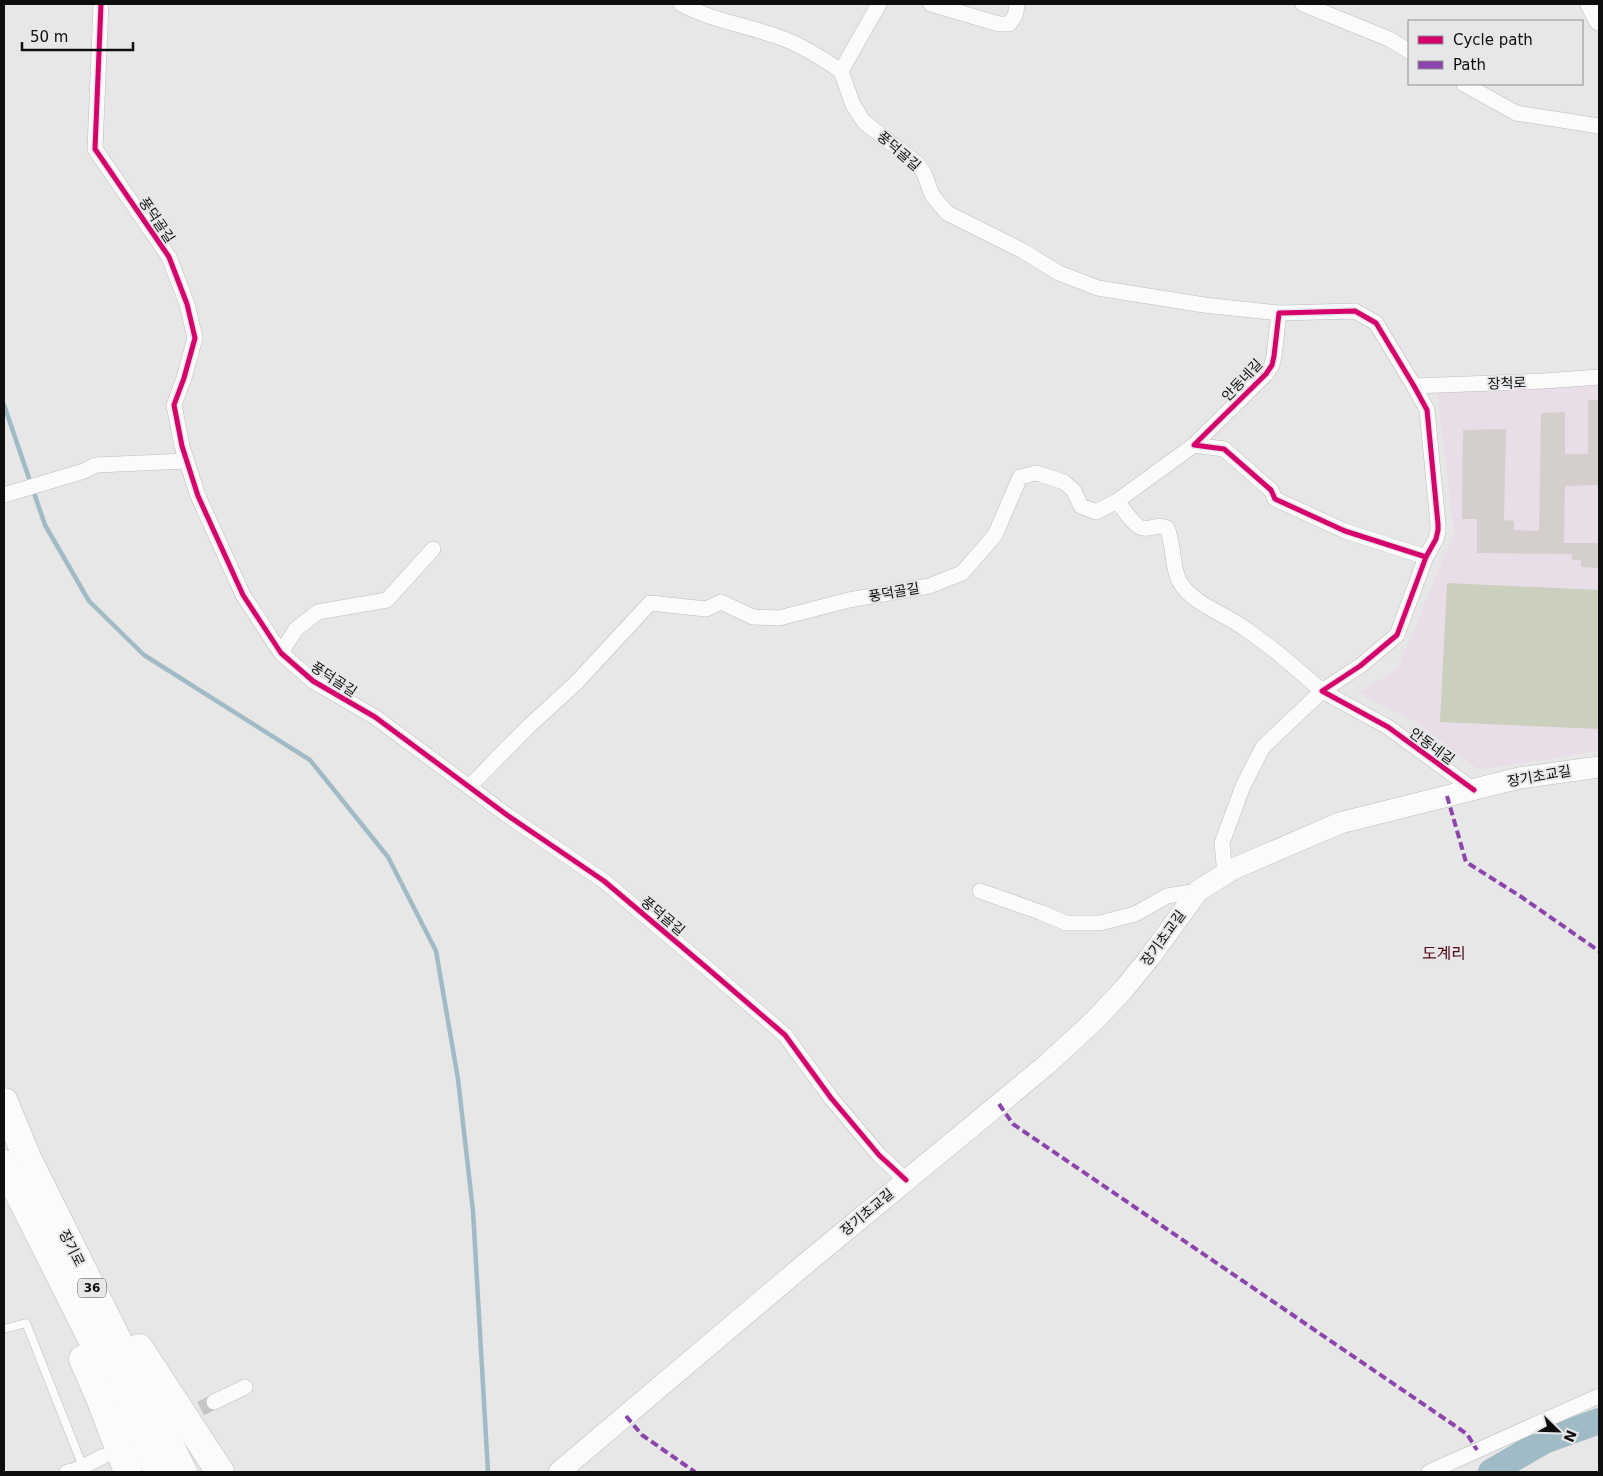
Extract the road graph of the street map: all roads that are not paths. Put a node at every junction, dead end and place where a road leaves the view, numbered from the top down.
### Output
1 (101, 4) edge
2 (681, 4) edge
3 (879, 4) edge
4 (931, 4) edge
5 (1303, 4) edge
6 (1591, 4) edge
7 (1018, 6) dead end
8 (1599, 20) edge
9 (1408, 50) edge
10 (841, 71) junction
11 (1466, 85) edge
12 (1599, 126) edge
13 (1279, 313) junction
14 (1599, 376) edge
15 (1414, 386) junction
16 (1194, 445) junction
17 (186, 461) junction
18 (4, 495) edge
19 (1117, 500) junction
20 (433, 549) dead end
21 (1426, 557) junction
22 (281, 653) junction
23 (1322, 691) junction
24 (1599, 767) edge
25 (469, 787) junction
26 (1474, 790) junction
27 (1224, 875) junction
28 (980, 891) dead end
29 (1198, 892) junction
30 (4, 1102) edge
31 (4, 1164) edge
32 (906, 1180) junction
33 (27, 1213) junction
34 (61, 1226) junction
35 (4, 1329) edge
36 (244, 1387) dead end
37 (1599, 1396) edge
38 (214, 1402) tunnel mouth
39 (104, 1456) dead end
40 (84, 1469) edge
41 (67, 1472) edge
42 (128, 1472) edge
43 (158, 1472) edge
44 (183, 1472) edge
45 (220, 1472) edge
46 (559, 1472) edge
47 (1429, 1472) edge

1 - 17 street, 풍덕골길
2 - 10 street
3 - 10 street
4 - 7 street
5 - 9 street
6 - 8 main road
10 - 13 street, 풍덕골길
11 - 12 street
13 - 15 street
13 - 16 street, 안동네길
14 - 15 street, 장척로
15 - 21 street
16 - 19 street, 안동네길
16 - 21 street
17 - 18 street
17 - 22 street, 풍덕골길
19 - 23 street, 안동네길
19 - 25 street, 풍덕골길
20 - 22 street
21 - 23 street
22 - 25 street, 풍덕골길
23 - 26 street, 안동네길
23 - 27 street
24 - 26 main road, 장기초교길
25 - 32 street, 풍덕골길
26 - 27 main road, 장기초교길
27 - 29 main road, 장기초교길
28 - 29 street, 장기초교길
29 - 32 main road, 장기초교길
30 - 34 highway, 장기로 / 36
31 - 33 highway, 장기로 / 36
32 - 46 main road, 장기초교길
33 - 42 highway
33 - 43 highway, 장기로 / 36
34 - 44 highway, 장기로 / 36
34 - 45 highway
35 - 40 lane
36 - 38 street
37 - 47 street
39 - 40 street
40 - 41 street

